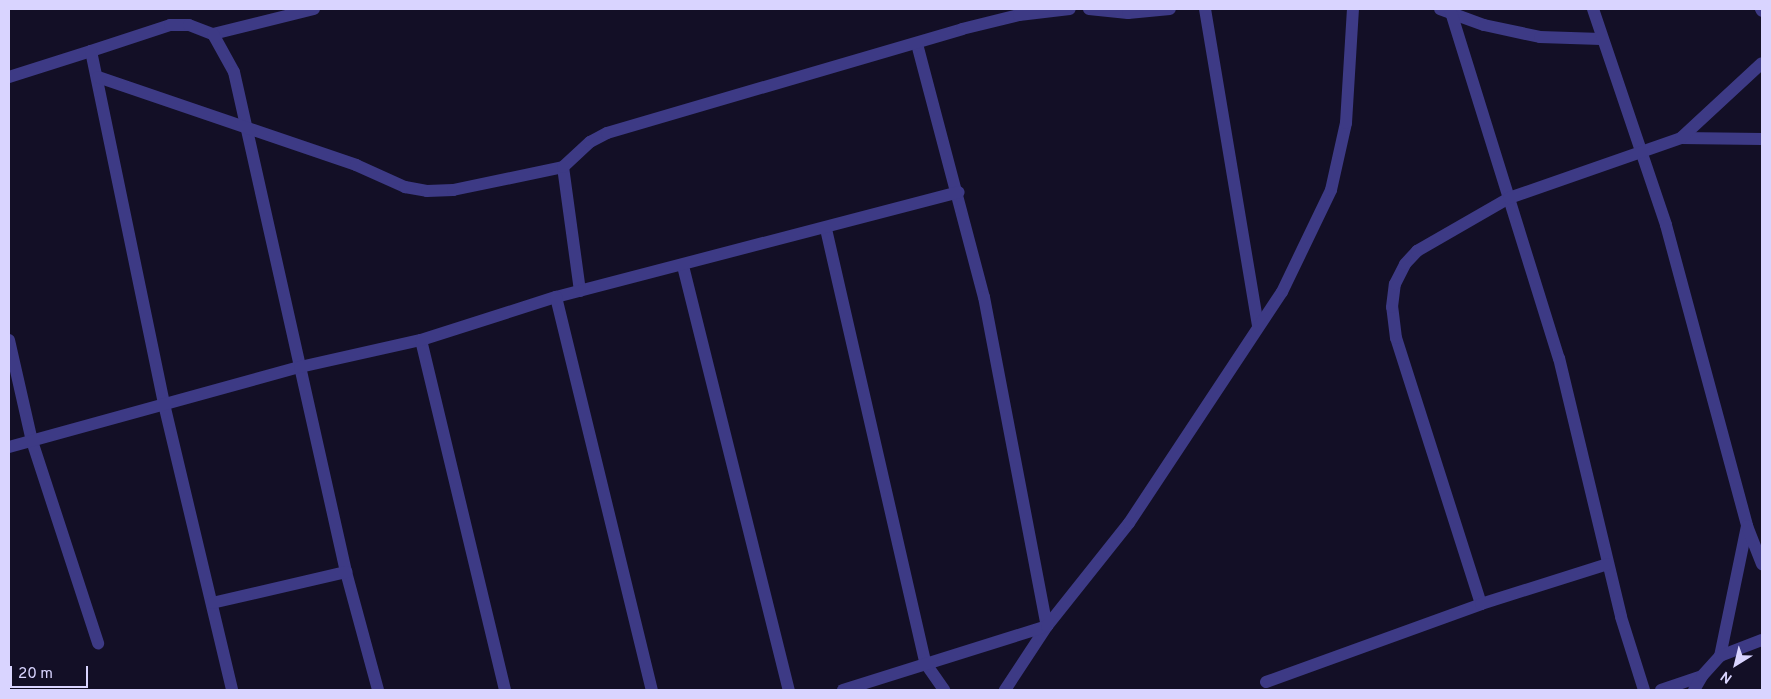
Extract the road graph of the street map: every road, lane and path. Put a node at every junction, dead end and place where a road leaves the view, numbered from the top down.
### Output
1 (314, 9) edge
2 (1070, 9) edge
3 (1089, 9) edge
4 (1170, 9) edge
5 (1205, 9) edge
6 (1353, 9) edge
7 (1593, 9) edge
8 (1447, 11) edge
9 (213, 34) junction
10 (1601, 39) junction
11 (917, 44) junction
12 (92, 51) junction
13 (1762, 63) edge
14 (9, 77) edge
15 (98, 77) junction
16 (247, 130) junction
17 (1681, 138) junction
18 (1762, 139) edge
19 (1643, 150) junction
20 (563, 167) junction
21 (959, 192) junction
22 (1509, 198) junction
23 (826, 229) junction
24 (683, 266) junction
25 (580, 291) junction
26 (556, 297) junction
27 (1258, 327) junction
28 (9, 340) edge
29 (422, 340) junction
30 (300, 367) junction
31 (164, 404) junction
32 (32, 441) junction
33 (9, 447) edge
34 (1747, 526) junction
35 (1608, 564) junction
36 (1762, 564) edge
37 (346, 572) junction
38 (212, 603) junction
39 (1481, 604) junction
40 (1047, 626) junction
41 (1762, 640) edge
42 (98, 643) dead end
43 (1720, 656) junction
44 (926, 664) junction
45 (1702, 676) junction
46 (1266, 682) dead end
47 (232, 690) edge
48 (378, 690) edge
49 (504, 690) edge
50 (652, 690) edge
51 (789, 690) edge
52 (843, 690) edge
53 (944, 690) edge
54 (1005, 690) edge
55 (1644, 690) edge
56 (1660, 690) edge
57 (1694, 690) edge

1 - 9 street
2 - 11 street
3 - 4 street
5 - 27 street
6 - 27 street
7 - 10 street
8 - 10 street
8 - 22 street
9 - 12 street
9 - 16 street
10 - 19 street
11 - 20 street
11 - 21 street
12 - 14 street
12 - 15 street
13 - 17 street
15 - 16 street
15 - 31 street
16 - 20 street
16 - 30 street
17 - 18 street
17 - 19 street
19 - 22 street
19 - 34 street
20 - 25 street
21 - 23 street
21 - 40 street
22 - 35 street
22 - 39 street
23 - 24 street
23 - 44 street
24 - 25 street
24 - 51 street
25 - 26 street
26 - 29 street
26 - 50 street
27 - 40 street
28 - 32 street
29 - 30 street
29 - 49 street
30 - 31 street
30 - 37 street
31 - 32 street
31 - 38 street
32 - 33 street
32 - 42 street
34 - 36 street
34 - 43 street
35 - 39 street
35 - 55 street
37 - 38 street
37 - 48 street
38 - 47 street
39 - 46 street
40 - 44 street
40 - 54 street
41 - 43 street
43 - 45 street
44 - 52 street
44 - 53 street
45 - 56 street
45 - 57 street

